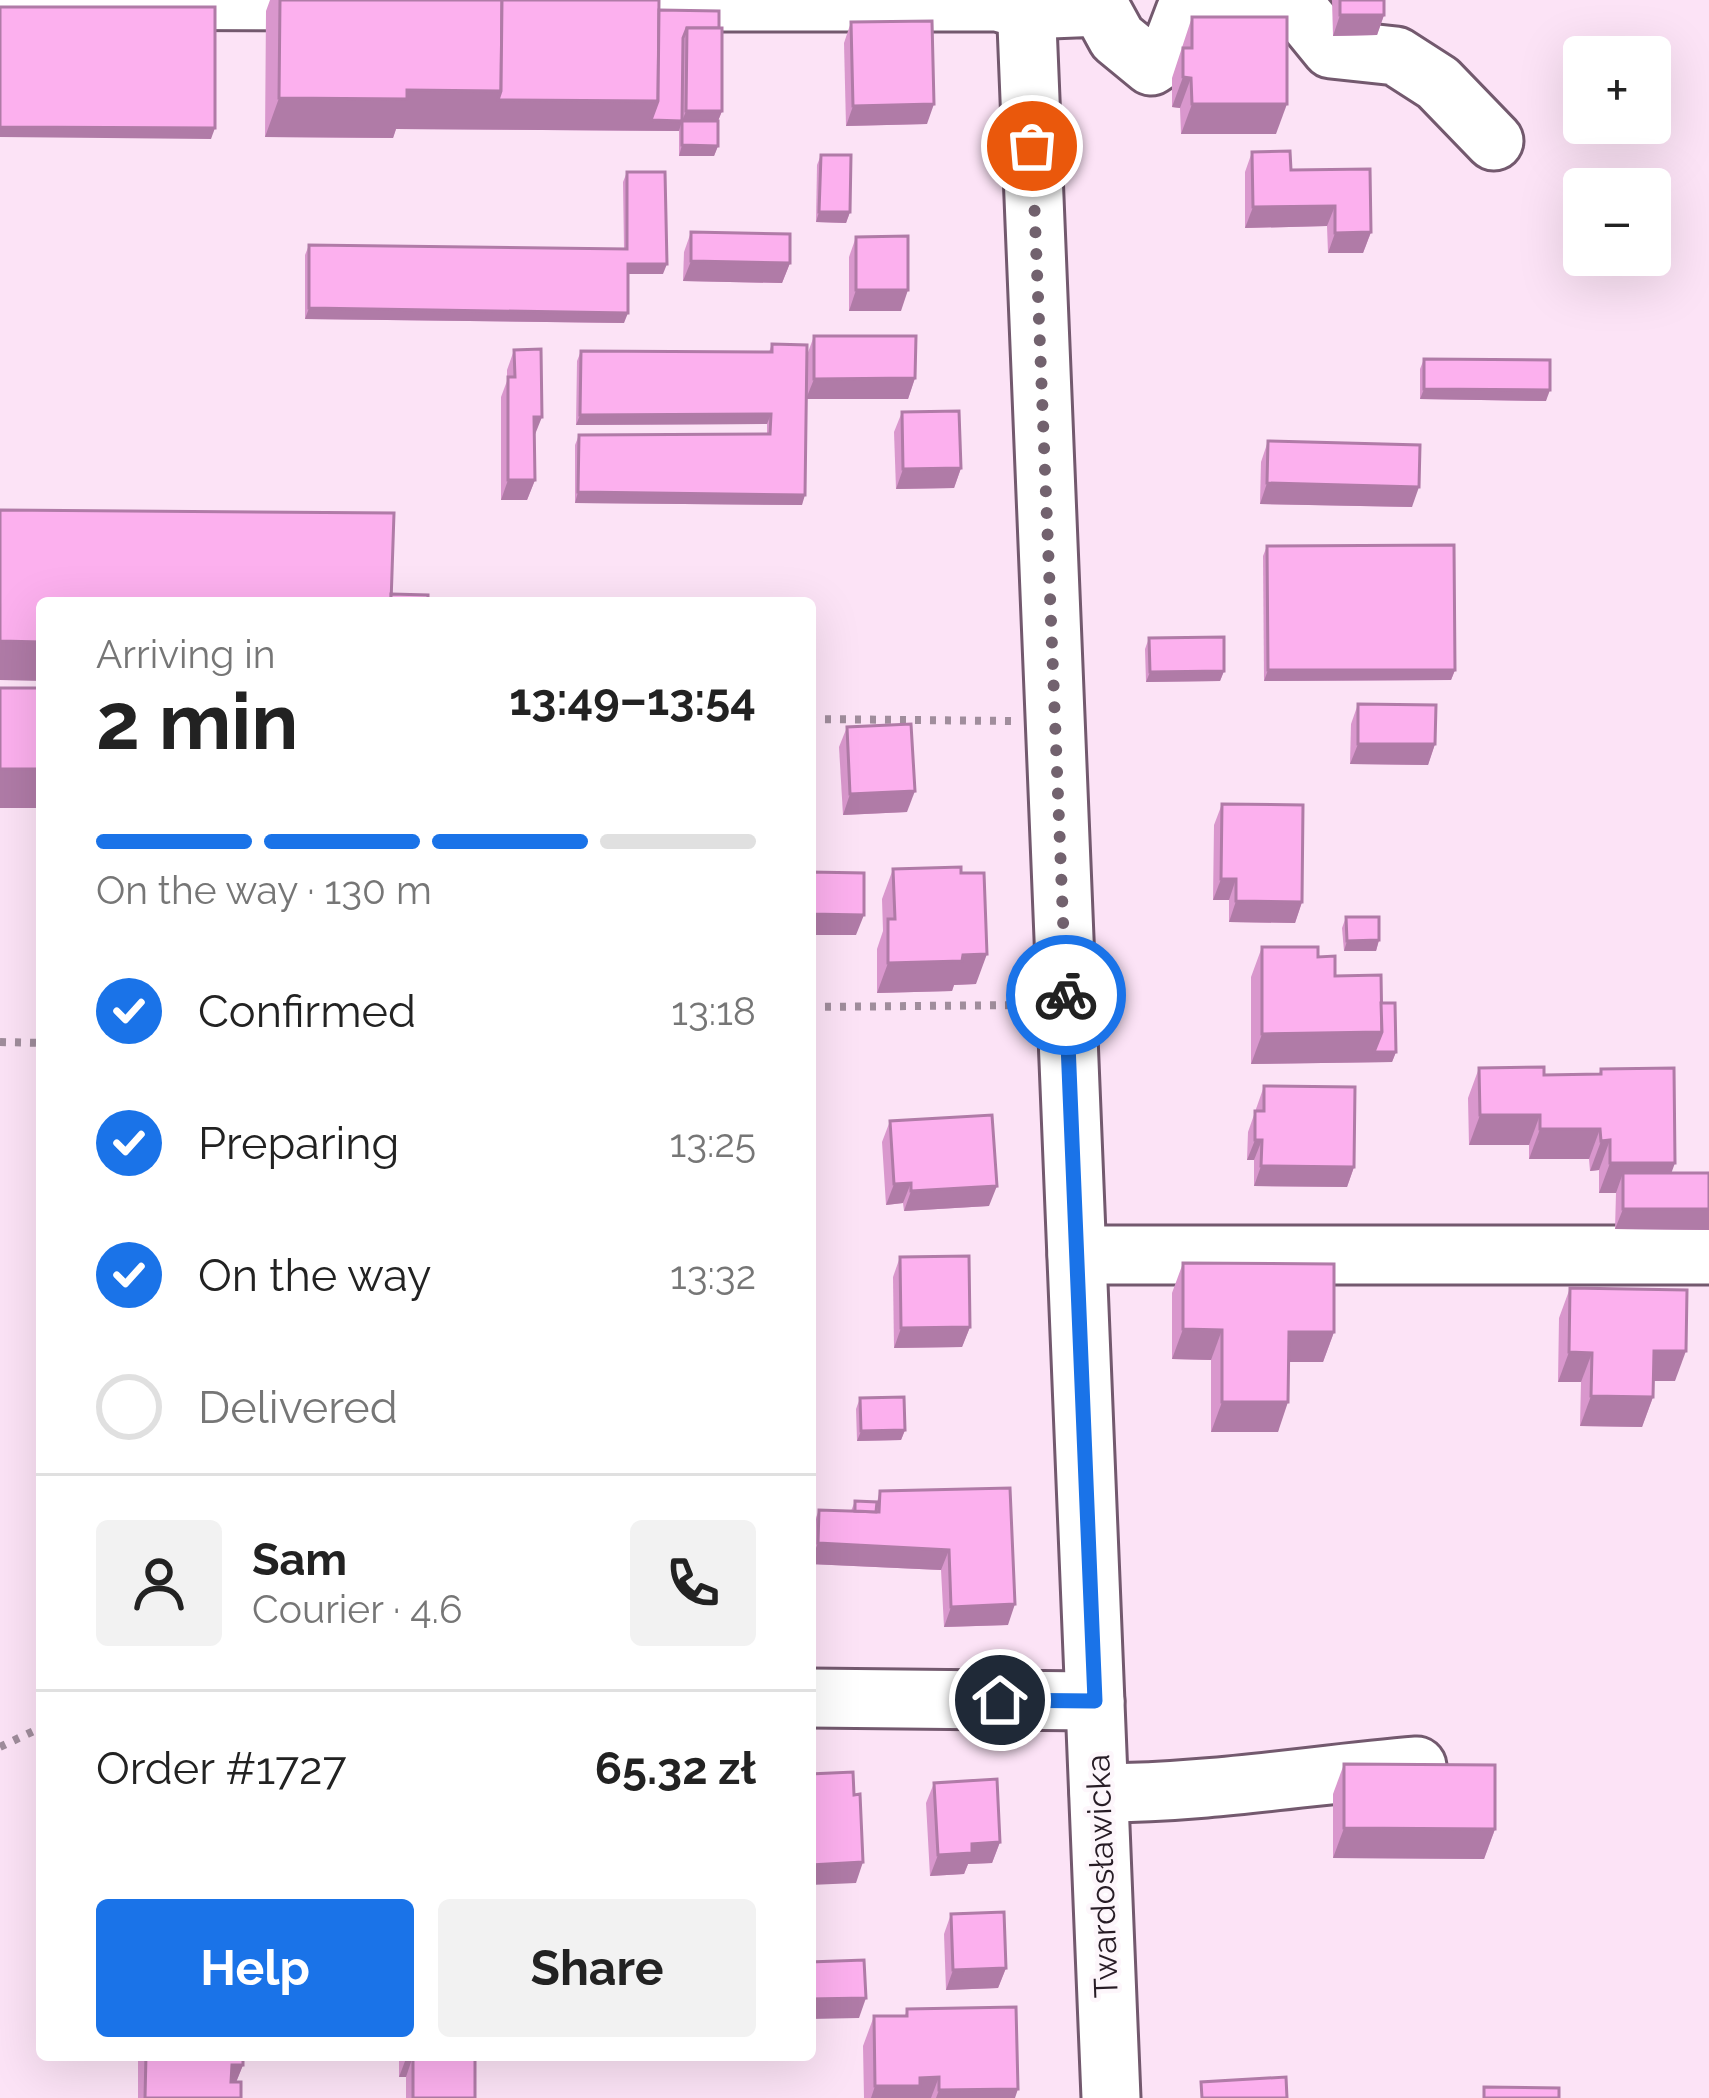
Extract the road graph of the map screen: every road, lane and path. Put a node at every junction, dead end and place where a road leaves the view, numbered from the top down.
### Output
1 (13, 0) edge
2 (399, 1) edge
3 (519, 2) edge
4 (1026, 5) edge
5 (1242, 6) edge
6 (1495, 141) dead end
7 (816, 719) edge
8 (1055, 721) junction
9 (1066, 1005) junction
10 (816, 1007) edge
11 (0, 1042) edge
12 (36, 1043) edge
13 (1077, 1255) junction
14 (1709, 1255) edge
15 (816, 1698) edge
16 (1095, 1701) junction
17 (36, 1729) edge
18 (0, 1748) edge
19 (1458, 1770) edge
20 (1100, 1793) junction
21 (1111, 2098) edge

1 - 2 street
3 - 4 street
4 - 5 street
4 - 8 street, Twardosławicka
5 - 6 street
7 - 8 path
8 - 9 street, Twardosławicka
9 - 10 path
9 - 13 street, Twardosławicka
11 - 12 path
13 - 14 street
13 - 16 street, Twardosławicka
15 - 16 street
16 - 20 street, Twardosławicka
17 - 18 path
19 - 20 street
20 - 21 street, Twardosławicka

